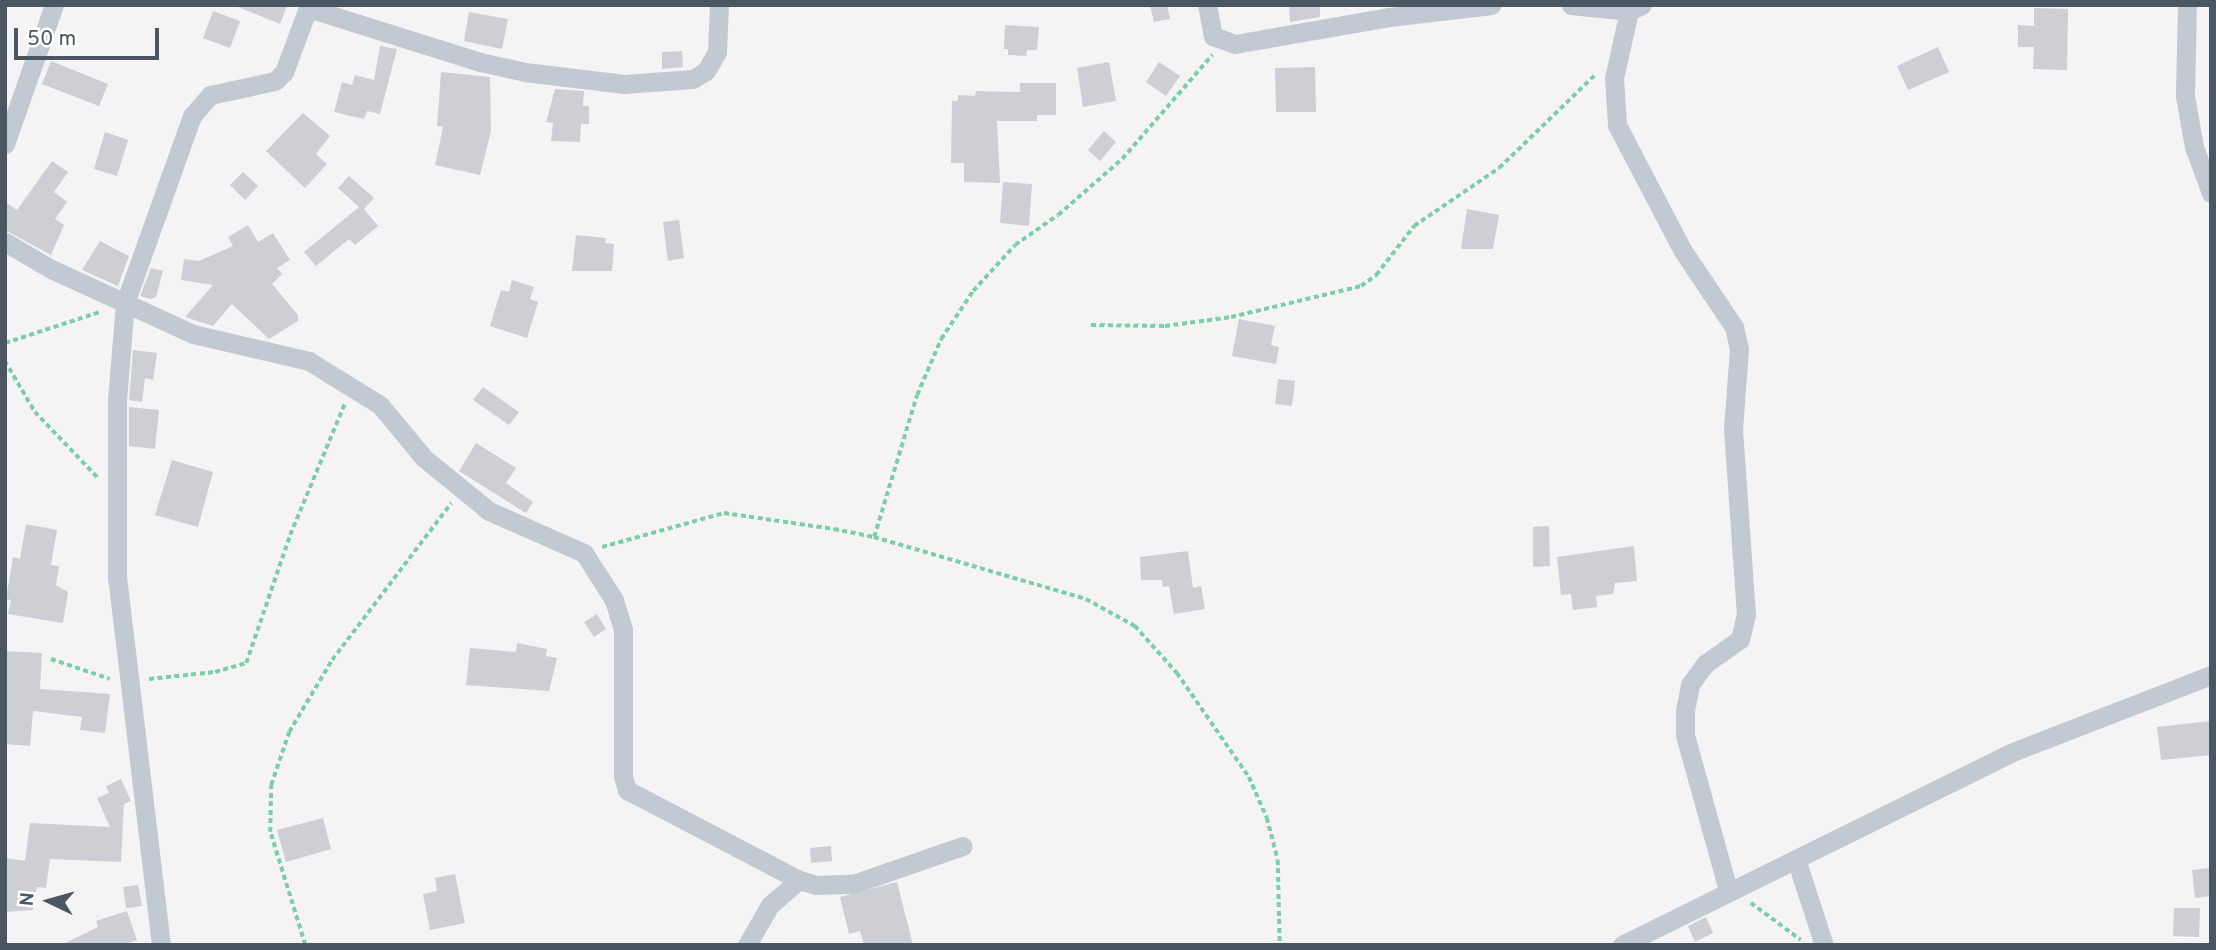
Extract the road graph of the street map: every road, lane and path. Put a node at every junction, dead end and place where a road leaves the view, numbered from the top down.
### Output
1 (54, 5) edge
2 (719, 5) edge
3 (1207, 5) edge
4 (1491, 5) edge
5 (1571, 5) edge
6 (2187, 5) edge
7 (309, 7) edge
8 (1636, 8) edge
9 (1222, 42) junction
10 (1618, 51) junction
11 (5, 144) edge
12 (2211, 193) edge
13 (5, 242) edge
14 (125, 303) junction
15 (1091, 325) dead end
16 (5, 343) edge
17 (5, 361) edge
18 (351, 388) junction
19 (461, 492) junction
20 (114, 495) junction
21 (874, 537) junction
22 (584, 553) junction
23 (51, 659) dead end
24 (2211, 675) edge
25 (128, 680) junction
26 (963, 846) dead end
27 (1796, 859) junction
28 (799, 880) junction
29 (1728, 890) junction
30 (161, 945) edge
31 (305, 945) edge
32 (747, 945) edge
33 (1280, 945) edge
34 (1622, 945) edge
35 (1805, 945) edge
36 (1824, 945) edge

1 - 11 street
2 - 7 street
3 - 9 street
4 - 9 street
5 - 8 street
6 - 12 street
7 - 14 street
8 - 10 street
9 - 21 path
10 - 15 path
10 - 29 street
13 - 14 street
14 - 16 path
14 - 18 street
14 - 20 street
17 - 20 path
18 - 19 street
18 - 25 path
19 - 22 street
19 - 31 path
20 - 25 street
21 - 22 path
21 - 33 path
22 - 28 street
23 - 25 path
24 - 27 street
25 - 30 street
26 - 28 street
27 - 29 street
27 - 36 street
28 - 32 street
29 - 34 street
29 - 35 path

